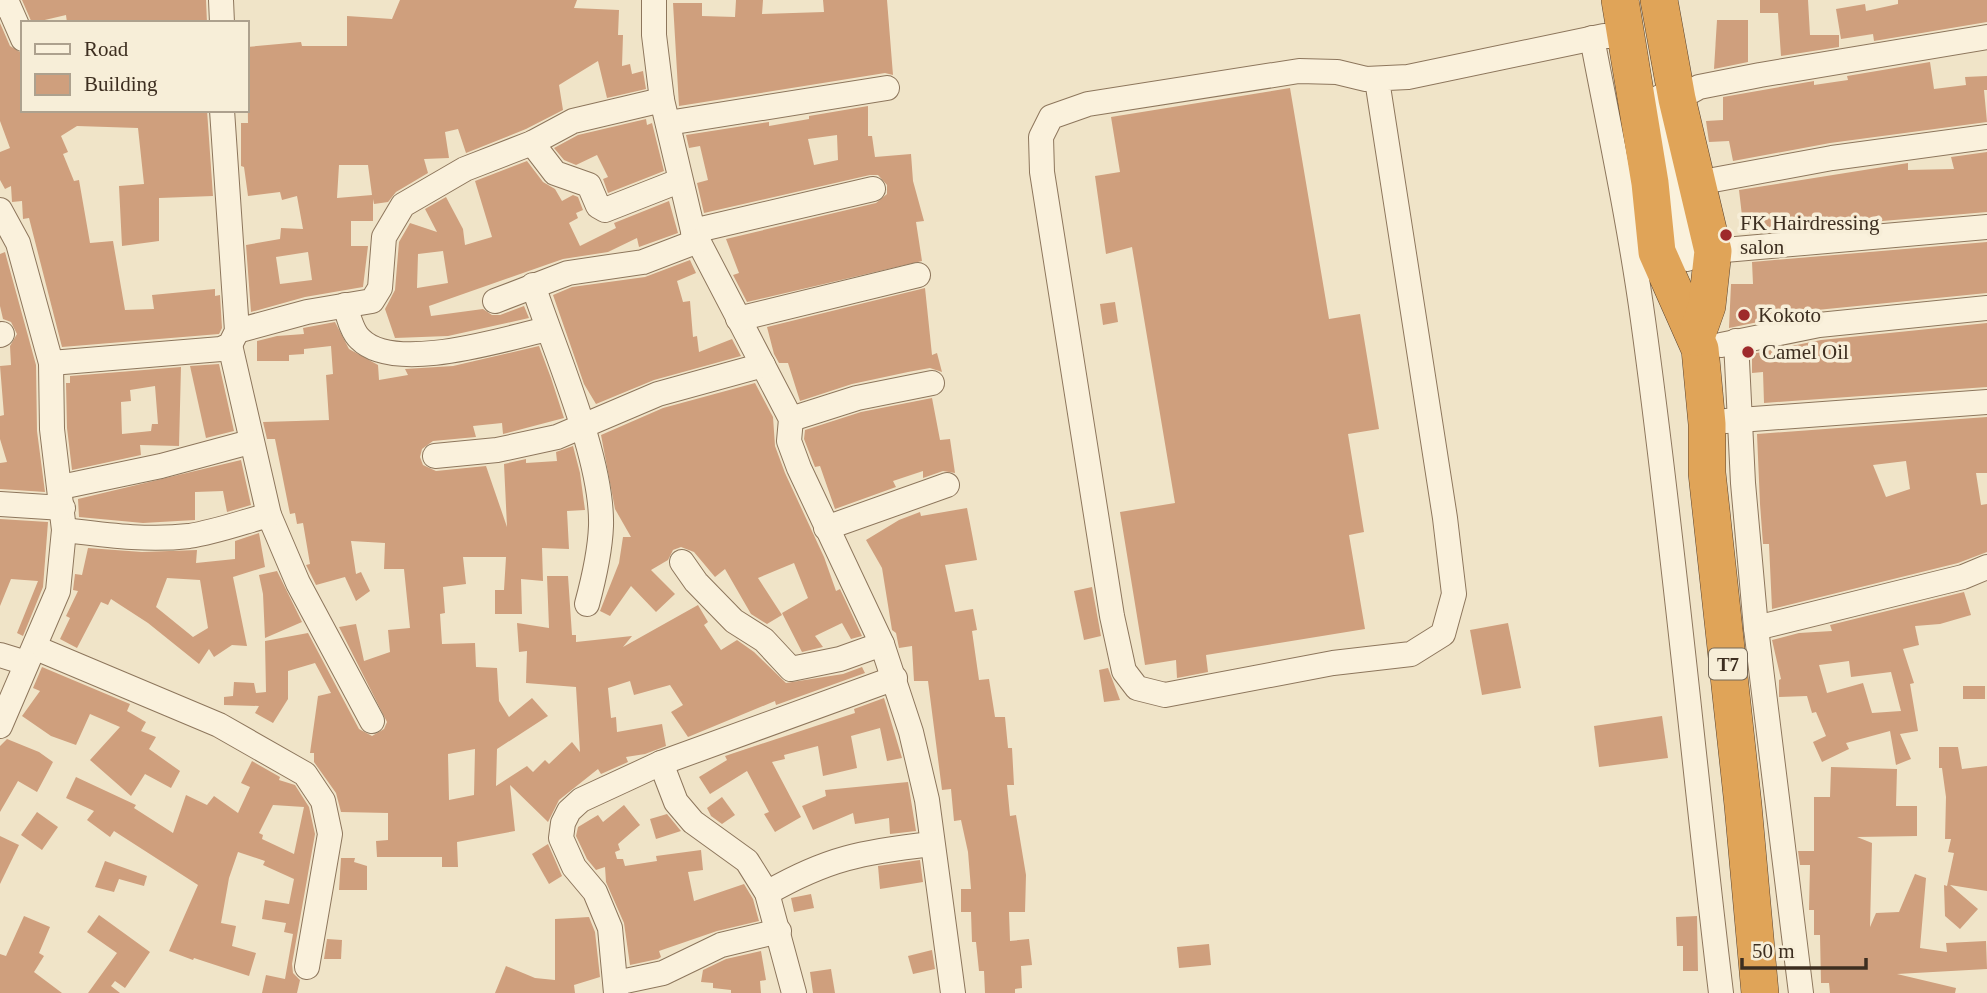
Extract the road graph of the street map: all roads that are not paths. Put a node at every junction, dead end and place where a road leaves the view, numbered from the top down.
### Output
1 (6, 0) edge
2 (221, 0) edge
3 (654, 0) edge
4 (1620, 0) edge
5 (1644, 0) edge
6 (1659, 0) edge
7 (222, 21) edge
8 (21, 34) edge
9 (1609, 37) junction
10 (1987, 37) edge
11 (1377, 80) junction
12 (887, 88) dead end
13 (1677, 99) junction
14 (222, 112) edge
15 (665, 112) junction
16 (1987, 137) edge
17 (532, 143) junction
18 (679, 181) junction
19 (1697, 183) junction
20 (873, 189) dead end
21 (0, 209) edge
22 (1987, 227) edge
23 (695, 236) junction
24 (1695, 267) junction
25 (918, 275) dead end
26 (533, 285) junction
27 (495, 301) dead end
28 (345, 305) junction
29 (1987, 309) edge
30 (738, 319) junction
31 (547, 330) junction
32 (233, 338) junction
33 (1736, 341) junction
34 (1698, 343) junction
35 (51, 363) junction
36 (763, 365) junction
37 (932, 383) dead end
38 (1987, 402) edge
39 (791, 419) junction
40 (1723, 421) junction
41 (581, 429) junction
42 (250, 442) junction
43 (435, 456) dead end
44 (947, 485) dead end
45 (0, 504) edge
46 (63, 508) junction
47 (269, 515) junction
48 (826, 528) junction
49 (682, 562) dead end
50 (1987, 567) edge
51 (587, 604) dead end
52 (1756, 628) junction
53 (882, 644) junction
54 (0, 655) edge
55 (31, 655) junction
56 (895, 678) junction
57 (372, 721) dead end
58 (0, 726) edge
59 (661, 763) junction
60 (932, 844) junction
61 (767, 893) junction
62 (779, 931) junction
63 (307, 967) dead end
64 (616, 988) edge
65 (947, 991) edge
66 (794, 993) edge
67 (1721, 993) edge
68 (1760, 993) edge
69 (1801, 993) edge

1 - 8 street
2 - 7 street
3 - 15 street
4 - 9 highway, T7
5 - 24 street
6 - 13 highway, T7
9 - 11 street
9 - 24 highway, T7
9 - 67 street
10 - 13 street
11 - 11 street
12 - 15 street
13 - 19 highway, T7
14 - 32 street
15 - 17 street
15 - 18 street
16 - 19 street
17 - 18 street
17 - 28 street
18 - 23 street
19 - 24 highway, T7
20 - 23 street
21 - 35 street
22 - 24 street
23 - 26 street
23 - 30 street
24 - 34 highway, T7
25 - 30 street
26 - 27 street
26 - 31 street
28 - 31 street
28 - 32 street
29 - 33 street
30 - 36 street
31 - 41 street
32 - 35 street
32 - 42 street
33 - 34 street
33 - 40 street
34 - 40 highway, T7
35 - 46 street
36 - 39 street
36 - 41 street
37 - 39 street
38 - 40 street
39 - 48 street
40 - 52 street
40 - 68 highway, T7
41 - 43 street
41 - 51 street
42 - 46 street
42 - 47 street
44 - 48 street
45 - 46 street
46 - 47 street
46 - 55 street
47 - 57 street
48 - 53 street
49 - 53 street
50 - 52 street
52 - 69 street
53 - 56 street
54 - 55 street
55 - 58 street
55 - 63 street
56 - 59 street
56 - 60 street
59 - 61 street
59 - 64 street
60 - 61 street
60 - 65 street
61 - 62 street
62 - 64 street
62 - 66 street

